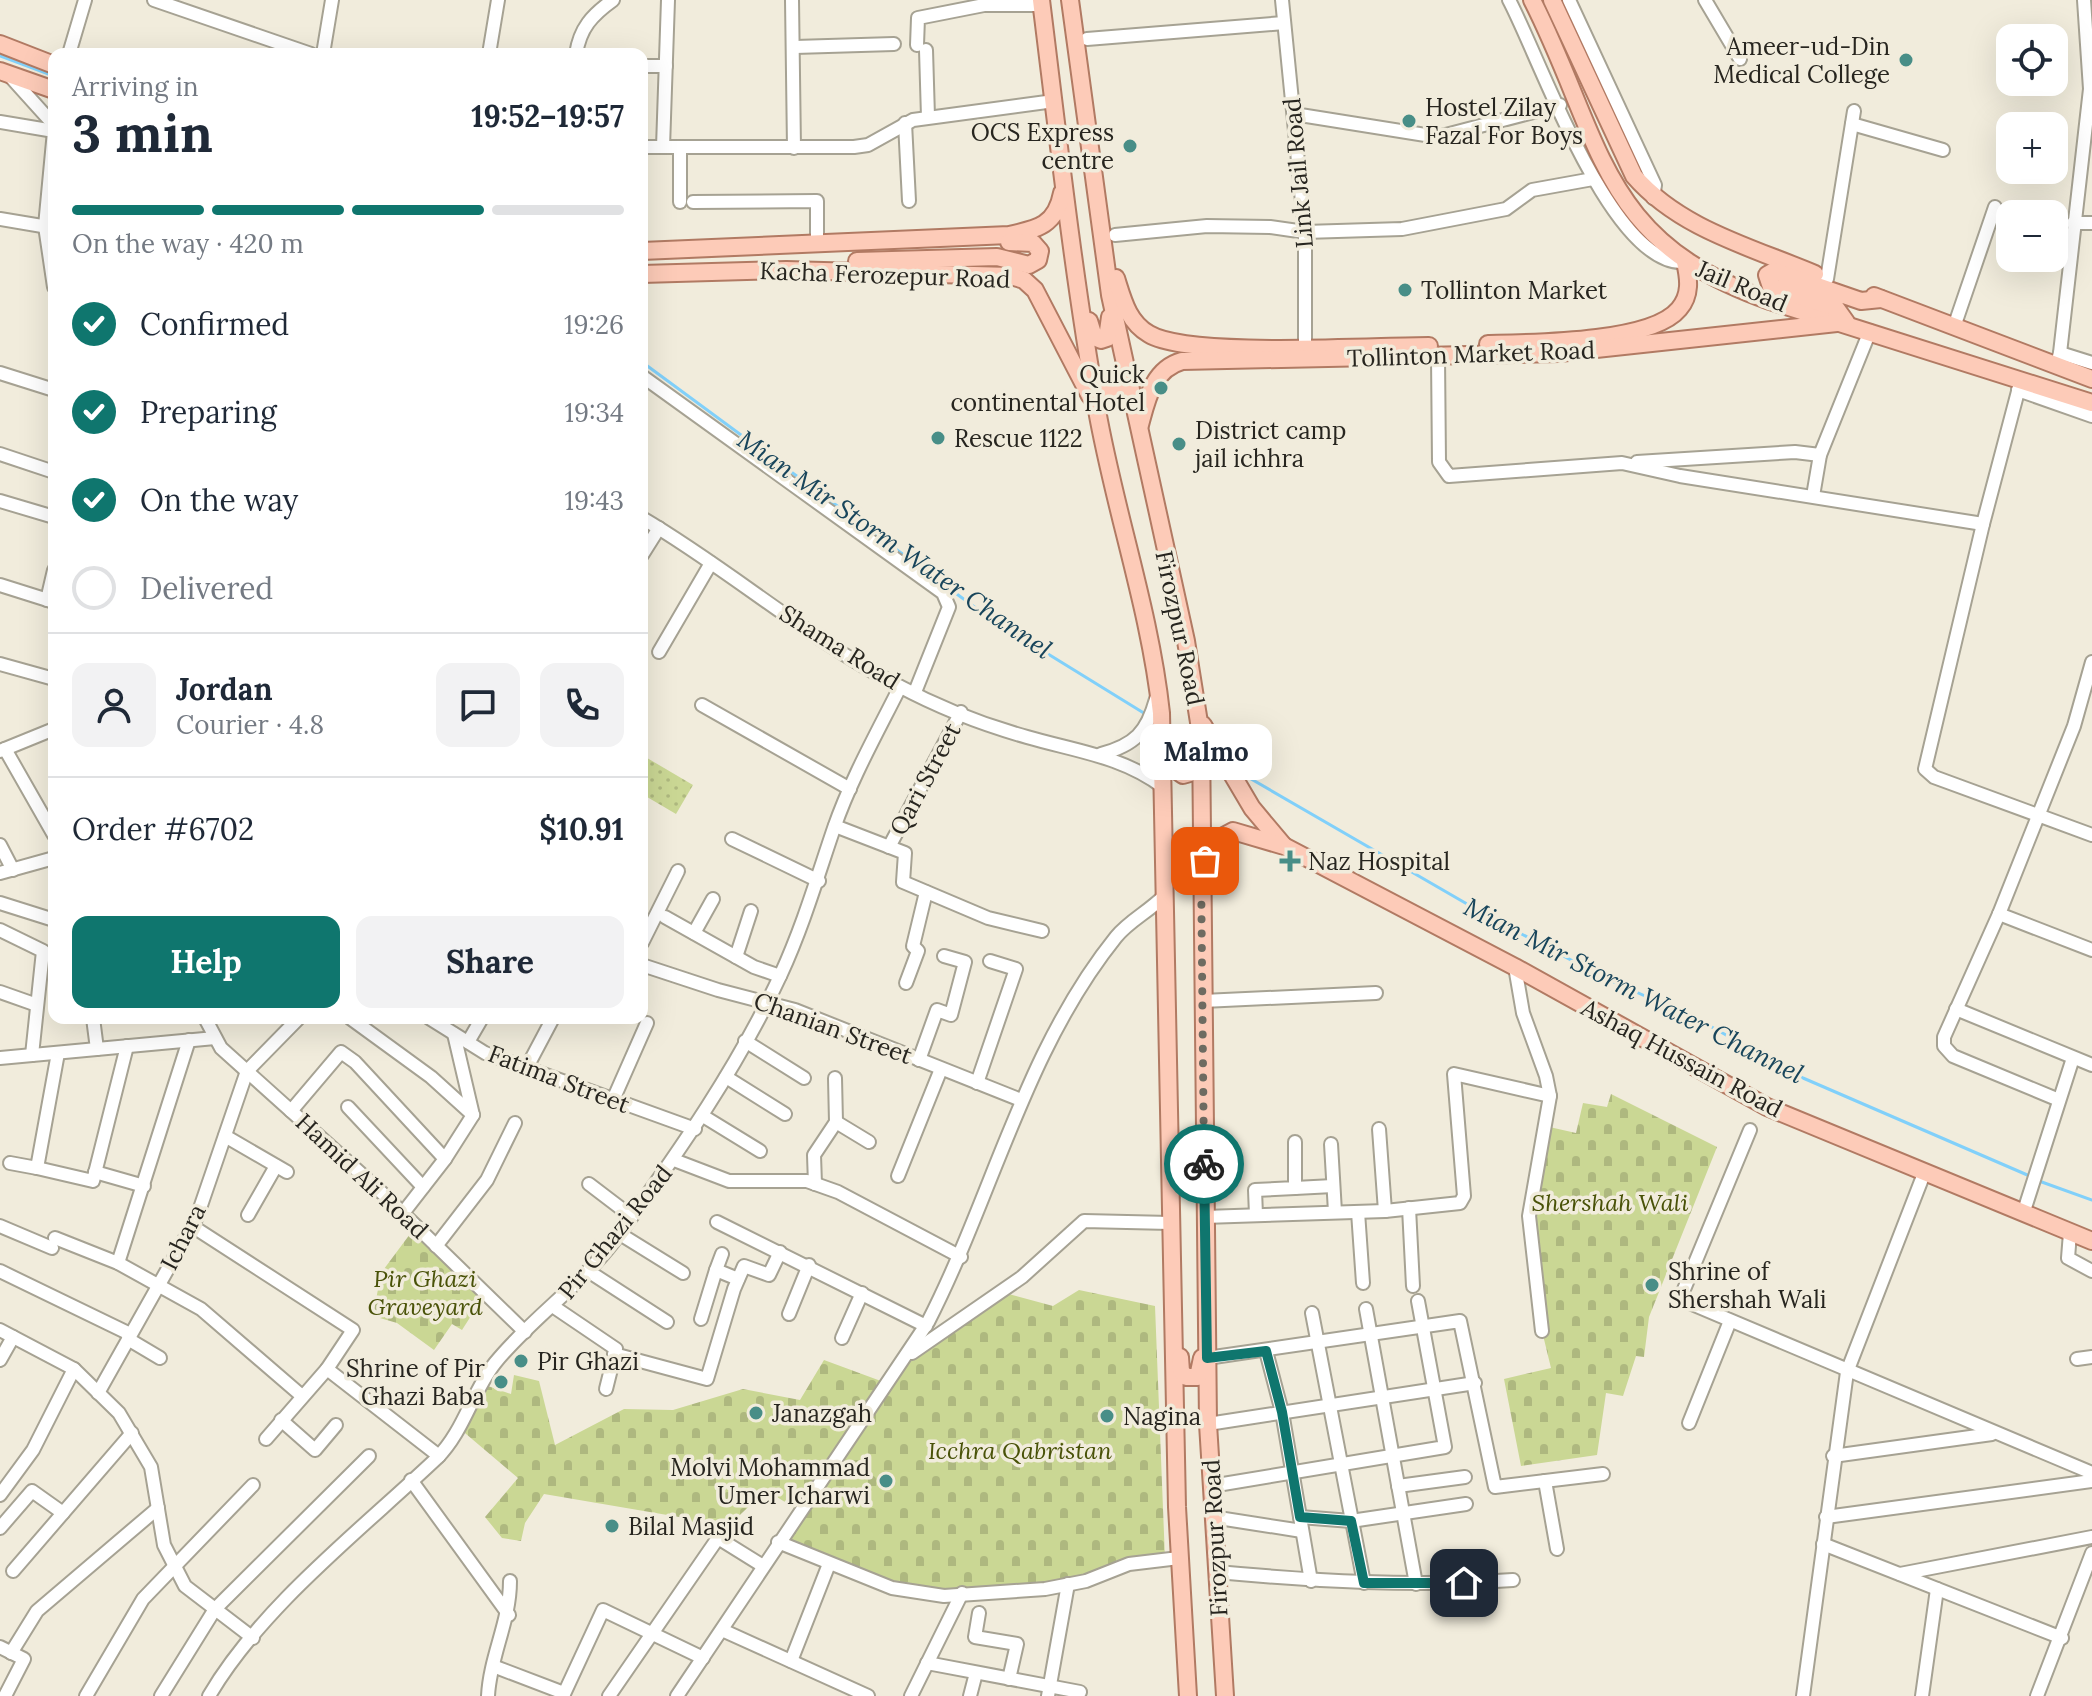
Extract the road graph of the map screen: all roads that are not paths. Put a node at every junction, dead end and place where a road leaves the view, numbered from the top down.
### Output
1 (332, 0) edge
2 (498, 0) edge
3 (613, 0) edge
4 (668, 0) edge
5 (792, 0) edge
6 (1070, 0) edge
7 (1282, 0) edge
8 (1509, 0) edge
9 (1532, 0) edge
10 (1552, 0) edge
11 (1705, 0) edge
12 (2084, 0) edge
13 (1573, 1) edge
14 (80, 2) edge
15 (163, 2) edge
16 (1042, 2) edge
17 (1284, 23) junction
18 (1087, 39) dead end
19 (0, 44) edge
20 (894, 44) dead end
21 (795, 47) junction
22 (70, 48) edge
23 (294, 48) edge
24 (324, 48) edge
25 (490, 48) edge
26 (577, 48) edge
27 (1740, 59) dead end
28 (48, 63) edge
29 (648, 66) edge
30 (666, 66) junction
31 (4, 73) edge
32 (48, 88) edge
33 (2091, 89) edge
34 (1054, 101) junction
35 (1560, 105) junction
36 (1294, 114) junction
37 (928, 117) junction
38 (0, 122) edge
39 (48, 122) edge
40 (905, 123) junction
41 (48, 128) edge
42 (648, 147) edge
43 (663, 147) junction
44 (680, 147) junction
45 (794, 148) junction
46 (1943, 150) dead end
47 (1593, 179) junction
48 (1063, 184) junction
49 (1653, 198) junction
50 (909, 201) dead end
51 (1995, 207) dead end
52 (0, 219) edge
53 (1098, 223) junction
54 (2073, 223) junction
55 (2092, 223) edge
56 (48, 227) edge
57 (1305, 232) junction
58 (1115, 235) dead end
59 (932, 240) junction
60 (817, 244) junction
61 (648, 251) edge
62 (1685, 262) junction
63 (786, 270) junction
64 (648, 274) edge
65 (1077, 277) junction
66 (1827, 279) junction
67 (1110, 295) junction
68 (1881, 299) junction
69 (1846, 322) junction
70 (1954, 327) junction
71 (1870, 331) junction
72 (1305, 347) junction
73 (1258, 354) junction
74 (1438, 357) junction
75 (2058, 360) junction
76 (2092, 363) edge
77 (0, 373) edge
78 (2092, 379) edge
79 (648, 380) edge
80 (2020, 385) junction
81 (48, 388) edge
82 (1131, 390) junction
83 (2092, 403) edge
84 (1096, 405) junction
85 (2092, 416) edge
86 (1139, 430) junction
87 (0, 454) edge
88 (1820, 455) junction
89 (1622, 463) junction
90 (48, 470) edge
91 (1813, 496) junction
92 (0, 501) edge
93 (48, 515) edge
94 (648, 522) edge
95 (1983, 524) junction
96 (659, 528) junction
97 (648, 545) edge
98 (711, 563) junction
99 (0, 585) edge
100 (48, 600) edge
101 (659, 652) dead end
102 (2092, 662) edge
103 (3, 667) edge
104 (1157, 667) junction
105 (48, 678) edge
106 (900, 687) junction
107 (915, 692) junction
108 (1196, 697) junction
109 (702, 705) dead end
110 (961, 712) junction
111 (1155, 729) junction
112 (48, 731) edge
113 (1203, 736) junction
114 (3, 750) edge
115 (1101, 754) junction
116 (1163, 787) junction
117 (850, 789) junction
118 (2039, 814) junction
119 (48, 825) edge
120 (835, 826) junction
121 (2092, 835) edge
122 (732, 839) dead end
123 (0, 845) edge
124 (1284, 846) junction
125 (889, 847) junction
126 (48, 860) edge
127 (1201, 865) junction
128 (13, 870) junction
129 (678, 871) dead end
130 (0, 873) edge
131 (819, 881) junction
132 (926, 892) junction
133 (1163, 897) junction
134 (713, 899) dead end
135 (0, 903) edge
136 (751, 911) dead end
137 (1999, 914) junction
138 (665, 917) dead end
139 (48, 918) edge
140 (0, 930) edge
141 (648, 931) edge
142 (1042, 931) dead end
143 (694, 933) junction
144 (2092, 950) edge
145 (944, 956) dead end
146 (736, 957) junction
147 (990, 961) dead end
148 (648, 967) edge
149 (1515, 967) junction
150 (780, 976) junction
151 (906, 983) dead end
152 (0, 992) edge
153 (1376, 993) dead end
154 (1203, 1001) junction
155 (767, 1002) junction
156 (37, 1005) junction
157 (1956, 1009) junction
158 (94, 1024) edge
159 (208, 1024) edge
160 (293, 1024) edge
161 (358, 1024) edge
162 (438, 1024) edge
163 (478, 1024) edge
164 (550, 1024) edge
165 (647, 1024) edge
166 (454, 1034) junction
167 (215, 1038) junction
168 (189, 1040) junction
169 (745, 1041) junction
170 (468, 1042) junction
171 (127, 1046) junction
172 (97, 1049) junction
173 (58, 1053) junction
174 (32, 1055) junction
175 (0, 1058) edge
176 (2073, 1058) junction
177 (919, 1060) junction
178 (2092, 1065) edge
179 (526, 1069) junction
180 (941, 1069) junction
181 (247, 1071) junction
182 (726, 1077) junction
183 (804, 1078) dead end
184 (835, 1078) dead end
185 (977, 1083) junction
186 (1550, 1096) junction
187 (613, 1100) junction
188 (1021, 1100) junction
189 (2059, 1100) junction
190 (348, 1107) dead end
191 (291, 1111) junction
192 (785, 1114) dead end
193 (473, 1115) junction
194 (703, 1116) junction
195 (836, 1122) junction
196 (515, 1123) dead end
197 (695, 1129) junction
198 (1379, 1129) dead end
199 (1750, 1130) dead end
200 (225, 1136) junction
201 (869, 1142) dead end
202 (1295, 1142) dead end
203 (1331, 1144) dead end
204 (760, 1151) dead end
205 (445, 1159) junction
206 (674, 1160) junction
207 (10, 1163) dead end
208 (37, 1168) junction
209 (1925, 1171) junction
210 (95, 1172) junction
211 (898, 1176) dead end
212 (589, 1184) dead end
213 (815, 1184) junction
214 (144, 1186) junction
215 (1333, 1186) junction
216 (423, 1187) junction
217 (1295, 1188) junction
218 (1409, 1208) junction
219 (1385, 1211) junction
220 (1335, 1212) junction
221 (1358, 1212) junction
222 (403, 1213) junction
223 (2023, 1214) junction
224 (248, 1215) dead end
225 (1256, 1215) junction
226 (631, 1216) junction
227 (1204, 1217) junction
228 (717, 1222) dead end
229 (1170, 1223) junction
230 (0, 1226) edge
231 (192, 1226) junction
232 (2070, 1233) junction
233 (620, 1234) junction
234 (2092, 1241) edge
235 (436, 1246) junction
236 (780, 1252) junction
237 (722, 1254) dead end
238 (961, 1257) junction
239 (118, 1263) junction
240 (809, 1265) junction
241 (716, 1270) junction
242 (0, 1271) edge
243 (588, 1271) junction
244 (2092, 1271) edge
245 (683, 1273) dead end
246 (738, 1279) junction
247 (1363, 1283) dead end
248 (158, 1284) junction
249 (1413, 1286) dead end
250 (862, 1293) junction
251 (1418, 1301) dead end
252 (705, 1302) junction
253 (554, 1307) junction
254 (1366, 1309) dead end
255 (727, 1311) junction
256 (1312, 1313) dead end
257 (789, 1314) dead end
258 (701, 1319) dead end
259 (1730, 1321) junction
260 (667, 1322) dead end
261 (926, 1326) junction
262 (1422, 1326) junction
263 (0, 1330) edge
264 (1542, 1331) dead end
265 (525, 1332) junction
266 (1370, 1333) junction
267 (129, 1336) junction
268 (13, 1337) junction
269 (842, 1338) dead end
270 (1318, 1342) junction
271 (1266, 1351) junction
272 (614, 1354) junction
273 (909, 1355) junction
274 (2092, 1357) edge
275 (160, 1358) dead end
276 (1207, 1358) junction
277 (2077, 1359) dead end
278 (0, 1360) edge
279 (74, 1369) junction
280 (327, 1369) junction
281 (1847, 1372) junction
282 (1475, 1383) junction
283 (1434, 1388) junction
284 (606, 1389) dead end
285 (98, 1393) junction
286 (302, 1396) junction
287 (1382, 1397) junction
288 (1329, 1405) junction
289 (1282, 1412) junction
290 (281, 1420) junction
291 (1689, 1423) dead end
292 (1208, 1424) junction
293 (336, 1425) dead end
294 (132, 1433) junction
295 (1996, 1433) junction
296 (266, 1439) dead end
297 (1393, 1455) junction
298 (369, 1456) dead end
299 (439, 1456) junction
300 (1833, 1456) junction
301 (1340, 1465) junction
302 (2092, 1473) edge
303 (1292, 1474) junction
304 (1603, 1474) dead end
305 (1465, 1477) dead end
306 (411, 1480) junction
307 (1545, 1481) junction
308 (2092, 1481) edge
309 (253, 1485) dead end
310 (1211, 1486) junction
311 (1398, 1486) junction
312 (0, 1495) edge
313 (1466, 1504) dead end
314 (1177, 1507) junction
315 (158, 1508) junction
316 (1402, 1512) junction
317 (63, 1513) junction
318 (1212, 1517) junction
319 (1826, 1517) junction
320 (1351, 1521) junction
321 (1301, 1524) junction
322 (0, 1528) edge
323 (2092, 1537) edge
324 (778, 1542) junction
325 (1823, 1544) junction
326 (1557, 1549) dead end
327 (2092, 1553) edge
328 (1179, 1558) junction
329 (829, 1564) junction
330 (763, 1566) junction
331 (176, 1568) junction
332 (13, 1571) dead end
333 (1217, 1572) junction
334 (2089, 1573) edge
335 (1900, 1574) junction
336 (1513, 1580) dead end
337 (510, 1581) dead end
338 (1311, 1581) junction
339 (1364, 1583) junction
340 (1068, 1584) junction
341 (1416, 1584) junction
342 (1937, 1589) junction
343 (962, 1593) junction
344 (215, 1609) junction
345 (979, 1613) dead end
346 (509, 1615) junction
347 (722, 1630) junction
348 (653, 1633) junction
349 (253, 1638) junction
350 (2062, 1638) junction
351 (6, 1650) edge
352 (703, 1658) junction
353 (791, 1661) junction
354 (927, 1663) junction
355 (493, 1666) junction
356 (976, 1673) junction
357 (1009, 1679) junction
358 (1048, 1692) edge
359 (1080, 1692) dead end
360 (563, 1694) edge
361 (5, 1696) edge
362 (86, 1696) edge
363 (161, 1696) edge
364 (209, 1696) edge
365 (488, 1696) edge
366 (609, 1696) edge
367 (677, 1696) edge
368 (868, 1696) edge
369 (911, 1696) edge
370 (970, 1696) edge
371 (1188, 1696) edge
372 (1225, 1696) edge
373 (1803, 1696) edge
374 (1922, 1696) edge
375 (2037, 1696) edge

1 - 24 street
2 - 25 street
3 - 26 street
4 - 30 street
5 - 21 street
6 - 53 main road, Firozpur Road
7 - 17 street, Link Jail Road
8 - 35 street
9 - 62 main road, Jail Road
10 - 49 main road, Jail Road
11 - 27 street
12 - 33 street
13 - 49 street
14 - 22 street
15 - 23 street
16 - 34 main road, Firozpur Road
16 - 37 street
17 - 18 street
17 - 36 street, Link Jail Road
19 - 28 main road
20 - 21 street
21 - 45 street
29 - 30 street
30 - 43 street
31 - 32 main road
31 - 39 street
33 - 54 street
34 - 37 street
34 - 48 main road, Firozpur Road
35 - 36 street
35 - 47 street
36 - 57 street, Link Jail Road
37 - 40 street
38 - 41 street
40 - 45 street
40 - 50 street
42 - 43 street
43 - 44 street
44 - 45 street
44 - 60 street
46 - 66 street
47 - 57 street
47 - 62 street
48 - 59 main road
48 - 65 main road, Firozpur Road
49 - 66 main road, Jail Road
51 - 70 street
52 - 56 street
53 - 67 main road, Firozpur Road
53 - 73 main road, Tollinton Market Road
54 - 55 street
54 - 75 street
57 - 58 street
57 - 72 street, Link Jail Road
59 - 60 main road
59 - 63 main road
60 - 61 main road
62 - 69 main road, Jail Road
62 - 72 main road, Tollinton Market Road
63 - 64 main road, Kacha Ferozepur Road
63 - 84 main road, Kacha Ferozepur Road
65 - 67 main road
65 - 84 main road, Firozpur Road
66 - 68 main road, Jail Road
67 - 82 main road, Firozpur Road
68 - 69 main road
68 - 70 main road, Jail Road
69 - 71 main road, Jail Road
69 - 74 main road, Tollinton Market Road
70 - 75 main road, Jail Road
71 - 80 main road, Jail Road
71 - 88 street
72 - 73 main road, Tollinton Market Road
73 - 74 main road, Tollinton Market Road
73 - 86 main road, Tollinton Market Road
74 - 89 street
75 - 76 street
75 - 78 main road, Jail Road
77 - 81 street
79 - 107 street
80 - 83 main road, Jail Road
80 - 85 street
80 - 95 street
82 - 84 main road
82 - 86 main road, Firozpur Road
84 - 104 main road, Firozpur Road
86 - 108 main road, Firozpur Road
87 - 90 street
88 - 89 street
88 - 91 street
89 - 91 street
91 - 95 street
92 - 93 street
94 - 96 street, Shama Road
95 - 118 street
96 - 97 street
96 - 98 street, Shama Road
98 - 101 street
98 - 106 street, Shama Road
99 - 100 street
102 - 118 street
103 - 105 street
104 - 108 main road
104 - 111 main road, Firozpur Road
106 - 107 street, Shama Road
106 - 117 street, Pir Ghazi Road
107 - 110 street, Shama Road
108 - 113 main road, Firozpur Road
109 - 117 street
110 - 115 street, Shama Road
110 - 125 street, Qari Street
111 - 115 street
111 - 116 main road, Firozpur Road
112 - 114 street
113 - 124 main road, Ashaq Hussain Road
113 - 127 main road, Firozpur Road
114 - 119 street
115 - 116 street, Shama Road
116 - 133 main road, Firozpur Road
117 - 120 street, Pir Ghazi Road
118 - 121 street
118 - 137 street
120 - 125 street
120 - 131 street, Pir Ghazi Road
122 - 131 street
123 - 128 street
124 - 127 main road, Ashaq Hussain Road
124 - 149 main road, Ashaq Hussain Road
125 - 132 street
126 - 128 street
127 - 154 main road, Firozpur Road
128 - 130 street
129 - 141 street
131 - 150 street, Pir Ghazi Road
132 - 142 street
132 - 151 street
133 - 188 street
133 - 229 main road, Firozpur Road
134 - 143 street
135 - 139 street
136 - 146 street
137 - 144 street
137 - 157 street
138 - 143 street
140 - 156 street
143 - 146 street
145 - 177 street
146 - 150 street
147 - 185 street
148 - 155 street, Chanian Street
149 - 186 street
149 - 209 main road, Ashaq Hussain Road
150 - 155 street, Pir Ghazi Road
152 - 156 street
153 - 154 street
154 - 227 main road, Firozpur Road
155 - 169 street, Pir Ghazi Road
155 - 177 street, Chanian Street
156 - 174 street
157 - 176 street
157 - 189 street
158 - 172 street
159 - 167 street, Hamid Ali Road
160 - 181 street
161 - 193 street
162 - 166 street, Fatima Street
163 - 170 street
164 - 179 street
165 - 187 street
166 - 170 street, Fatima Street
166 - 193 street
167 - 168 street
167 - 181 street, Hamid Ali Road
168 - 171 street
168 - 214 street
169 - 182 street, Pir Ghazi Road
169 - 183 street
170 - 179 street, Fatima Street
171 - 172 street
171 - 210 street
172 - 173 street
173 - 174 street
173 - 208 street
174 - 175 street
176 - 178 street
176 - 189 street
177 - 180 street, Chanian Street
179 - 187 street, Fatima Street
180 - 185 street, Chanian Street
180 - 211 street
181 - 191 street, Hamid Ali Road
181 - 200 street, Ichara
182 - 192 street
182 - 194 street, Pir Ghazi Road
184 - 195 street
185 - 188 street, Chanian Street
186 - 218 street
186 - 264 street
187 - 197 street, Fatima Street
188 - 238 street
189 - 223 street
190 - 216 street
191 - 205 street
191 - 222 street, Hamid Ali Road
193 - 205 street
194 - 197 street, Pir Ghazi Road
194 - 204 street
195 - 201 street
195 - 213 street
196 - 235 street
197 - 206 street, Pir Ghazi Road
198 - 219 street
199 - 259 street
200 - 224 street
200 - 231 street, Ichara
202 - 217 street
203 - 215 street
205 - 216 street
206 - 213 street
206 - 226 street, Pir Ghazi Road
207 - 208 street
208 - 210 street
209 - 223 main road, Ashaq Hussain Road
209 - 281 street
210 - 214 street
212 - 226 street
213 - 238 street
214 - 239 street
215 - 217 street
215 - 220 street
216 - 222 street
217 - 225 street
218 - 219 street
218 - 249 street
219 - 221 street
220 - 221 street
220 - 225 street
221 - 247 street
222 - 235 street, Hamid Ali Road
223 - 232 main road, Ashaq Hussain Road
225 - 227 street
226 - 233 street, Pir Ghazi Road
227 - 229 main road
227 - 276 main road, Firozpur Road
228 - 236 street
229 - 273 street
229 - 314 main road, Firozpur Road
230 - 239 street
231 - 248 street, Ichara
231 - 280 street
232 - 234 main road, Ashaq Hussain Road
232 - 244 street
233 - 243 street, Pir Ghazi Road
233 - 245 street
235 - 265 street, Hamid Ali Road
236 - 240 street
236 - 246 street
237 - 241 street
238 - 261 street
239 - 248 street
240 - 250 street
240 - 257 street
241 - 246 street
241 - 252 street
242 - 267 street
243 - 253 street, Pir Ghazi Road
243 - 260 street
246 - 255 street
248 - 267 street, Ichara
248 - 286 street
250 - 261 street
250 - 269 street
251 - 262 street
252 - 255 street
252 - 258 street
253 - 265 street, Pir Ghazi Road
253 - 272 street
254 - 266 street
255 - 272 street
256 - 270 street
259 - 281 street
259 - 291 street
261 - 273 street
262 - 266 street
262 - 282 street
262 - 283 street
263 - 268 street
265 - 299 street, Pir Ghazi Road
266 - 270 street
266 - 287 street
267 - 275 street
267 - 285 street, Ichara
268 - 278 street
268 - 279 street
270 - 271 street
270 - 288 street
271 - 276 street
271 - 289 street
272 - 284 street
273 - 324 street
274 - 277 street
276 - 292 main road, Firozpur Road
279 - 285 street
279 - 312 street
280 - 286 street
280 - 299 street
281 - 295 street
281 - 300 street
282 - 283 street
282 - 307 street
283 - 287 street
283 - 297 street
285 - 294 street
286 - 290 street
287 - 288 street
287 - 297 street
288 - 289 street
288 - 301 street
289 - 292 street
289 - 303 street
290 - 293 street
290 - 296 street
292 - 310 main road, Firozpur Road
294 - 315 street
294 - 317 street
295 - 300 street
295 - 302 street
297 - 301 street
297 - 311 street
298 - 344 street
299 - 306 street, Pir Ghazi Road
300 - 319 street
301 - 303 street
301 - 320 street
303 - 310 street
303 - 321 street
304 - 307 street
305 - 311 street
306 - 346 street
306 - 349 street, Pir Ghazi Road
307 - 326 street
308 - 319 street
309 - 331 street
310 - 318 main road, Firozpur Road
311 - 316 street
313 - 316 street
314 - 318 main road
314 - 328 main road, Firozpur Road
315 - 331 street
315 - 351 street
316 - 320 street
316 - 341 street
317 - 322 street
317 - 332 street
318 - 321 street
318 - 333 main road, Firozpur Road
319 - 325 street
320 - 321 street
320 - 339 street
321 - 338 street
323 - 335 street
324 - 329 street
324 - 330 street
325 - 335 street
325 - 373 street
327 - 334 street
328 - 340 street
328 - 371 main road, Firozpur Road
329 - 343 street
329 - 353 street
330 - 347 street
330 - 348 street
331 - 344 street
331 - 362 street
333 - 338 street
333 - 372 main road, Firozpur Road
334 - 350 street
335 - 342 street
336 - 341 street
337 - 346 street
338 - 339 street
339 - 341 street
340 - 343 street
340 - 358 street
342 - 350 street
342 - 374 street
343 - 354 street
344 - 349 street
344 - 363 street
345 - 357 street
346 - 355 street
347 - 352 street
347 - 353 street
348 - 352 street
348 - 360 street
348 - 366 street
349 - 364 street, Pir Ghazi Road
350 - 375 street
351 - 361 street
352 - 367 street
353 - 368 street
354 - 356 street
354 - 369 street
355 - 360 street
355 - 365 street
356 - 357 street
356 - 370 street
357 - 358 street
358 - 359 street

